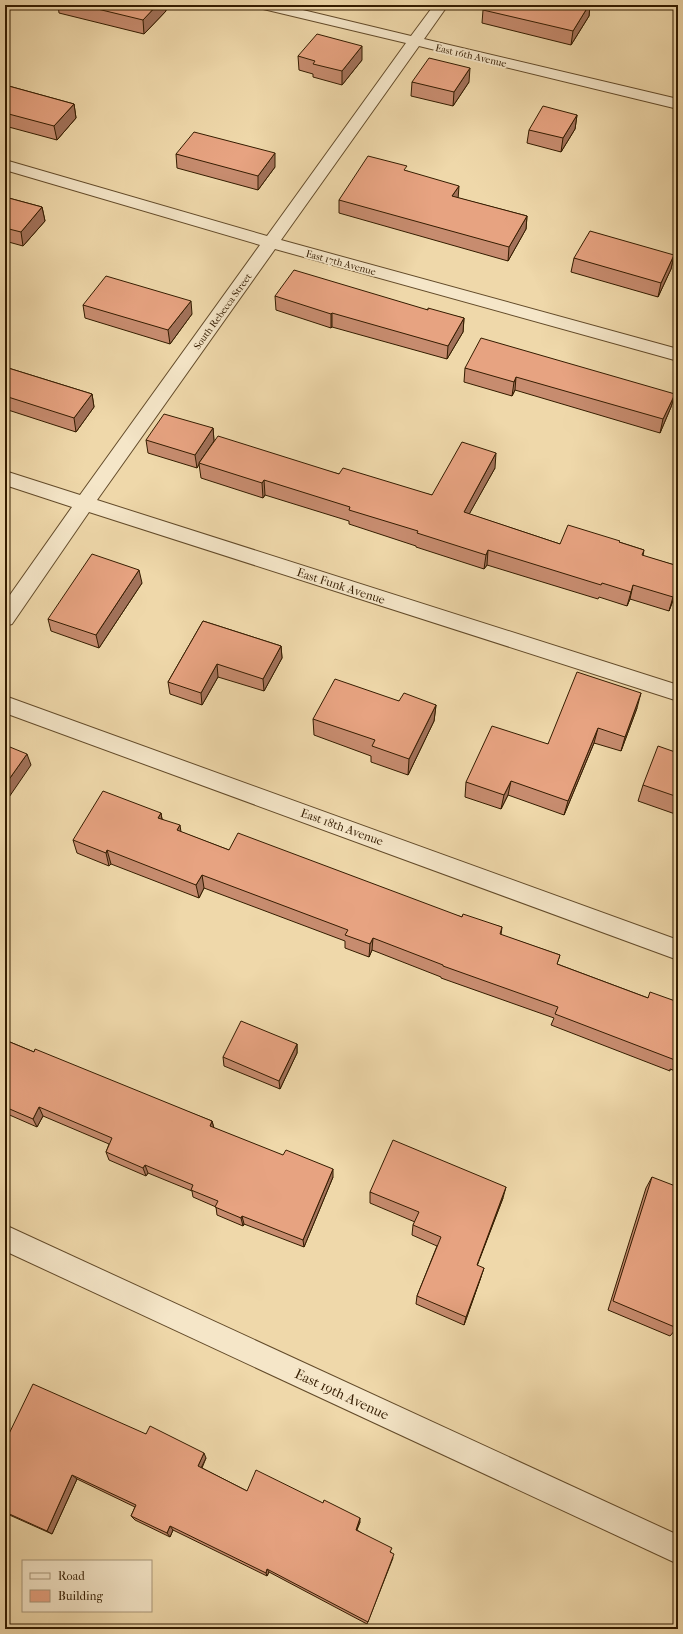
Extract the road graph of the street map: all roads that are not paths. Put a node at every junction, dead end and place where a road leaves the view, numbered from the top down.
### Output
1 (264, 5) edge
2 (441, 5) edge
3 (416, 42) junction
4 (678, 104) edge
5 (5, 165) edge
6 (271, 243) junction
7 (678, 355) edge
8 (5, 478) edge
9 (84, 504) junction
10 (5, 618) edge
11 (678, 693) edge
12 (5, 704) edge
13 (678, 950) edge
14 (5, 1238) edge
15 (678, 1550) edge

1 - 3 street, East 16th Avenue
2 - 3 street, South Rebecca Street
3 - 4 street, East 16th Avenue
3 - 6 street, South Rebecca Street
5 - 6 street, East 17th Avenue
6 - 7 street, East 17th Avenue
6 - 9 street, South Rebecca Street
8 - 9 street, East Funk Avenue
9 - 10 street, South Rebecca Street
9 - 11 street, East Funk Avenue
12 - 13 street, East 18th Avenue
14 - 15 street, East 19th Avenue

